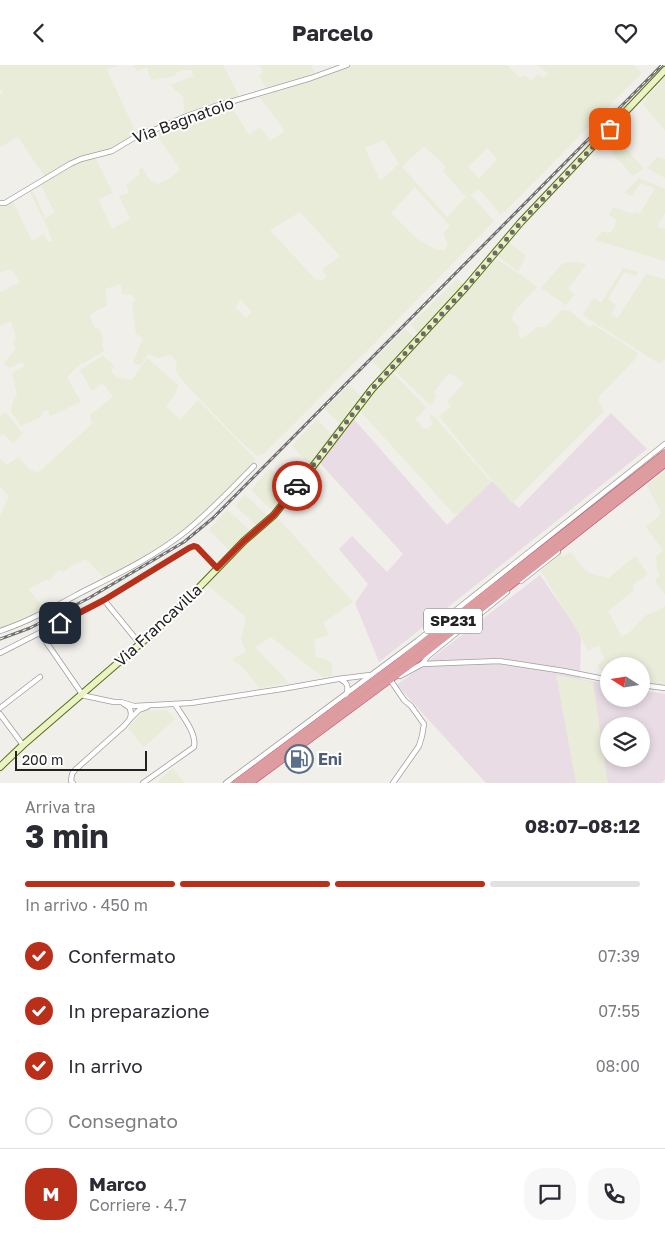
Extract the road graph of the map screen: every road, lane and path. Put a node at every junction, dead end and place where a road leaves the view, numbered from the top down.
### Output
1 (347, 65) edge
2 (665, 70) edge
3 (0, 203) edge
4 (665, 444) edge
5 (665, 454) edge
6 (665, 463) edge
7 (254, 466) dead end
8 (665, 467) edge
9 (217, 568) junction
10 (104, 600) junction
11 (0, 631) edge
12 (40, 633) junction
13 (140, 644) junction
14 (0, 653) edge
15 (422, 663) junction
16 (371, 675) junction
17 (40, 677) dead end
18 (600, 678) edge
19 (338, 679) junction
20 (392, 681) junction
21 (650, 686) edge
22 (665, 687) edge
23 (81, 694) junction
24 (346, 695) junction
25 (364, 698) junction
26 (121, 701) junction
27 (175, 704) junction
28 (151, 705) junction
29 (0, 708) edge
30 (0, 714) edge
31 (130, 719) junction
32 (23, 745) junction
33 (0, 767) edge
34 (73, 783) edge
35 (143, 783) edge
36 (226, 783) edge
37 (237, 783) edge
38 (250, 783) edge
39 (392, 783) edge

1 - 3 street, Via Bagnatoio
2 - 9 street, Via Francavilla
4 - 16 street, SP231
5 - 37 highway, SP231
6 - 25 highway, SP231
7 - 11 street
8 - 15 street
9 - 10 street
9 - 13 street, Via Francavilla
10 - 12 street
10 - 13 street
12 - 14 street
12 - 23 street
13 - 23 street, Via Francavilla
15 - 18 street
15 - 20 street
16 - 19 street
16 - 24 street, SP231
17 - 29 street
19 - 24 street
19 - 27 street
20 - 25 street
20 - 39 street
21 - 22 street
23 - 26 street
23 - 32 street, Via Francavilla
24 - 36 street, SP231
25 - 38 highway, SP231
26 - 28 street
26 - 31 street
27 - 28 street
27 - 35 street
28 - 31 street
30 - 32 street
31 - 34 street
32 - 33 street, Via Francavilla

